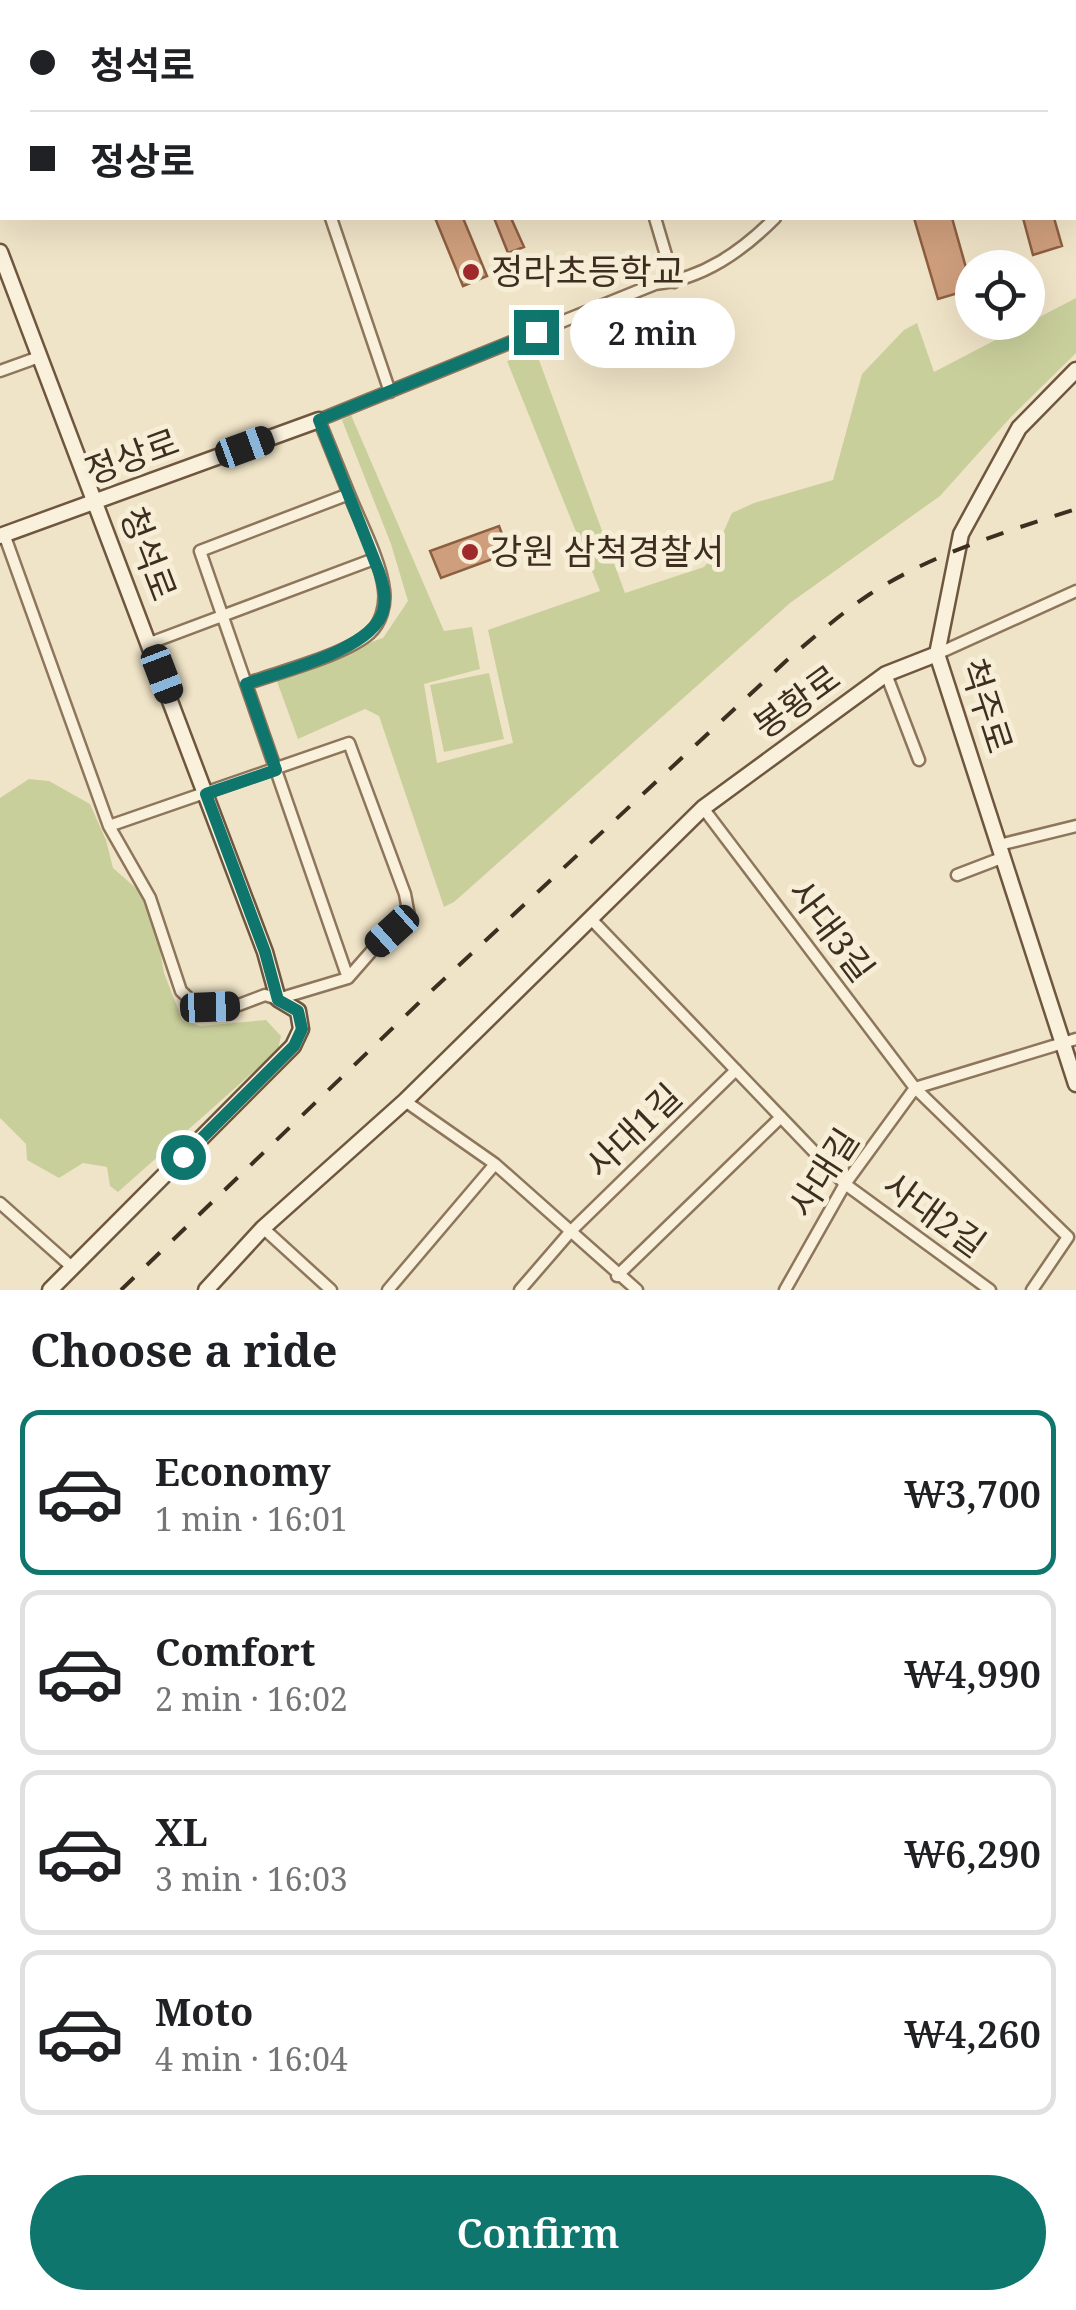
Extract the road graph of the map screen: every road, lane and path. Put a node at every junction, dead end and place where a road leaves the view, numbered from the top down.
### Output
1 (331, 220) edge
2 (656, 220) edge
3 (773, 220) edge
4 (0, 252) edge
5 (674, 282) junction
6 (40, 357) junction
7 (1076, 370) edge
8 (0, 371) edge
9 (390, 392) junction
10 (319, 420) junction
11 (349, 494) junction
12 (96, 502) junction
13 (2, 535) edge
14 (374, 559) junction
15 (1076, 590) edge
16 (223, 618) junction
17 (150, 644) junction
18 (937, 654) junction
19 (886, 674) junction
20 (246, 684) junction
21 (918, 760) dead end
22 (276, 770) junction
23 (206, 794) junction
24 (703, 808) junction
25 (109, 826) junction
26 (1076, 826) edge
27 (1002, 851) junction
28 (957, 875) dead end
29 (591, 918) junction
30 (348, 978) junction
31 (278, 1000) junction
32 (1069, 1041) edge
33 (736, 1070) junction
34 (1076, 1084) edge
35 (915, 1088) junction
36 (406, 1101) junction
37 (781, 1117) junction
38 (495, 1164) junction
39 (845, 1184) junction
40 (0, 1203) edge
41 (263, 1228) junction
42 (571, 1231) junction
43 (1072, 1236) edge
44 (73, 1268) junction
45 (618, 1276) junction
46 (50, 1290) edge
47 (206, 1290) edge
48 (331, 1290) edge
49 (388, 1290) edge
50 (520, 1290) edge
51 (637, 1290) edge
52 (785, 1290) edge
53 (990, 1290) edge
54 (1032, 1290) edge

1 - 9 street
2 - 5 street
3 - 5 street, 정상로
4 - 6 street, 청석로
5 - 9 street, 정상로
6 - 8 street
6 - 12 street, 청석로
7 - 18 street, 척주로
9 - 10 street, 정상로
10 - 11 street
10 - 12 street, 정상로
11 - 14 street
11 - 16 street
12 - 13 street, 정상로
12 - 17 street, 청석로
13 - 25 street
14 - 16 street
14 - 20 street
15 - 18 street, 봉황로
16 - 17 street
16 - 20 street
17 - 23 street, 청석로
18 - 19 street, 봉황로
18 - 27 street, 척주로
19 - 21 street
19 - 24 street, 봉황로
20 - 22 street
22 - 23 street
22 - 30 street
22 - 30 street
23 - 25 street
23 - 31 street, 청석로
24 - 29 street, 봉황로
24 - 35 street, 사대3길
25 - 31 street
26 - 27 street
27 - 28 street
27 - 32 street, 척주로
29 - 33 street
29 - 36 street, 봉황로
30 - 31 street
31 - 44 street, 청석로
32 - 34 street, 척주로
32 - 35 street
33 - 37 street
33 - 42 street, 사대1길
35 - 39 street, 사대길
35 - 43 street
36 - 38 street
36 - 41 street, 봉황로
37 - 39 street
37 - 45 street
38 - 42 street
38 - 49 street
39 - 52 street, 사대길
39 - 53 street, 사대2길
40 - 44 street
41 - 47 street, 봉황로
41 - 48 street
42 - 45 street
42 - 50 street, 사대1길
43 - 54 street
44 - 46 street, 청석로
45 - 51 street

